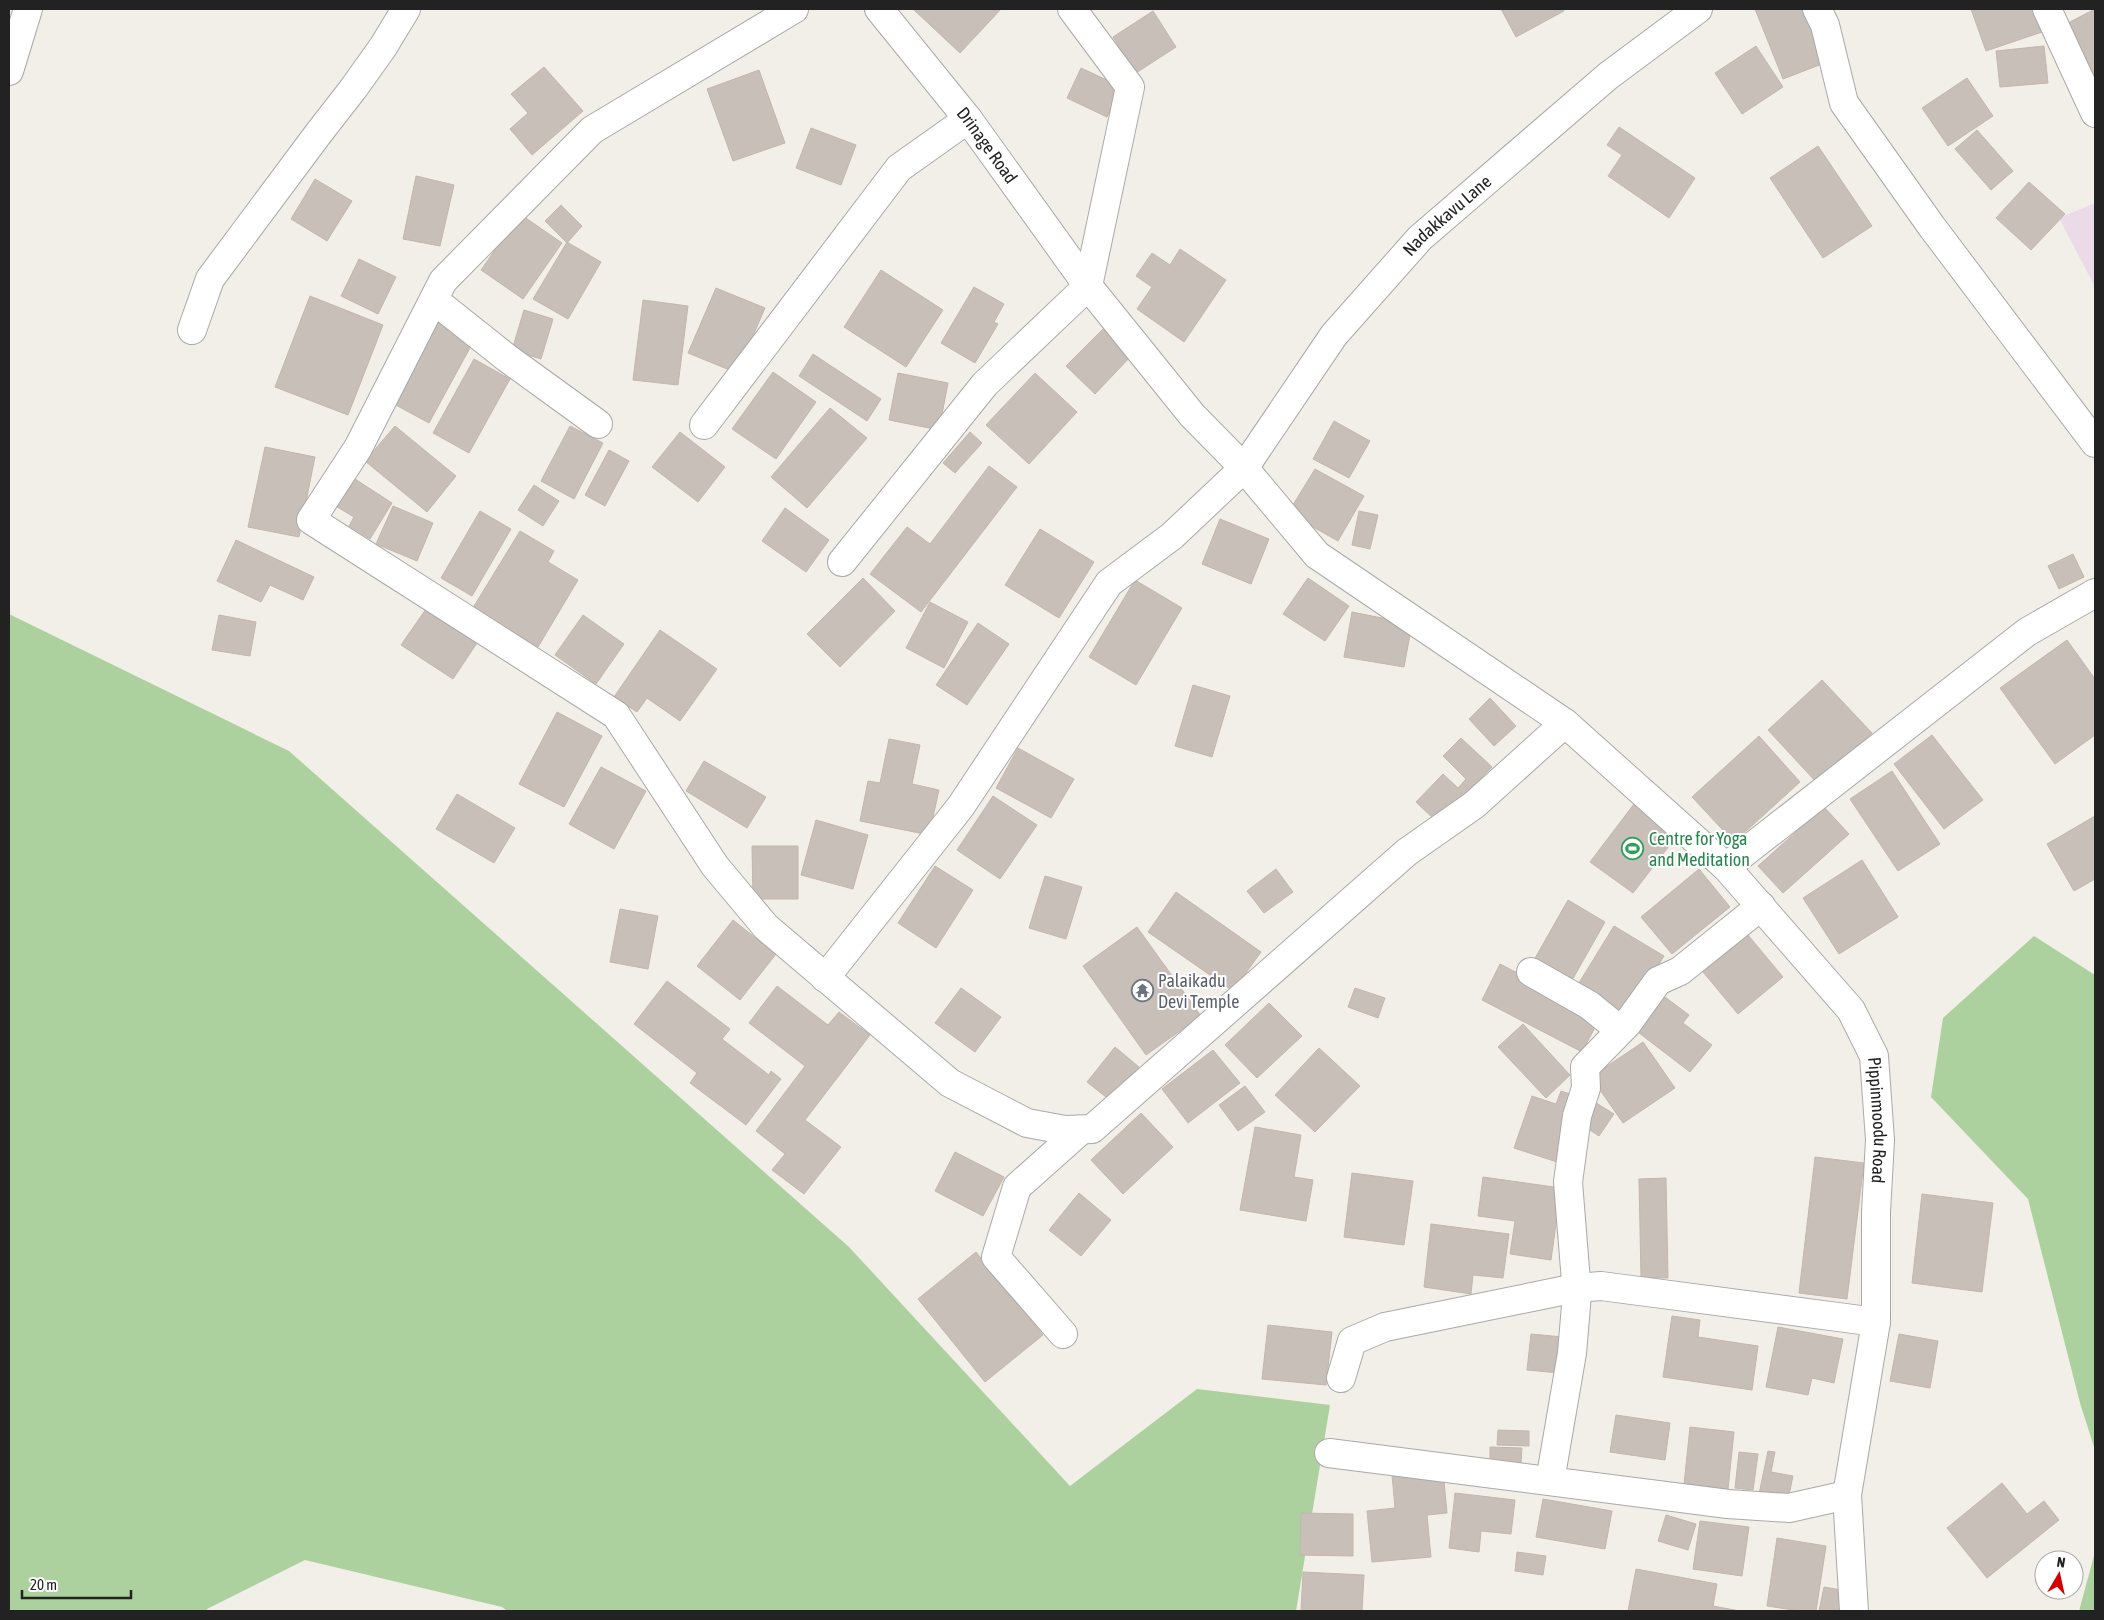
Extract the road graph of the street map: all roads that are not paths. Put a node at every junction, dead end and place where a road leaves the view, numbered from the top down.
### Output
1 (28, 9) edge
2 (406, 9) edge
3 (794, 9) edge
4 (879, 9) edge
5 (1072, 9) edge
6 (1698, 9) edge
7 (1817, 9) edge
8 (2047, 9) edge
9 (9, 71) edge
10 (2095, 113) edge
11 (968, 119) junction
12 (1088, 286) junction
13 (434, 300) junction
14 (192, 330) dead end
15 (598, 424) dead end
16 (704, 425) dead end
17 (2095, 443) edge
18 (1244, 468) junction
19 (842, 562) dead end
20 (2095, 593) edge
21 (1565, 723) junction
22 (1726, 867) junction
23 (1761, 906) junction
24 (1530, 972) dead end
25 (825, 978) junction
26 (1620, 1030) junction
27 (1081, 1130) junction
28 (1576, 1288) junction
29 (1876, 1322) junction
30 (1063, 1334) dead end
31 (1341, 1378) dead end
32 (1329, 1453) dead end
33 (1550, 1481) junction
34 (1847, 1495) junction
35 (1854, 1611) edge

1 - 9 street
2 - 14 street
3 - 13 street
4 - 11 street, Drinage Road
5 - 12 street
6 - 18 street, Nadakkavu Lane
7 - 17 street
8 - 10 street
11 - 12 street, Drinage Road
11 - 16 street
12 - 18 street, Drinage Road
12 - 19 street
13 - 15 street
13 - 25 street
18 - 21 street, Pippinmoodu Road
18 - 25 street, Nadakkavu Lane
20 - 22 street
21 - 22 street, Pippinmoodu Road
21 - 27 street
22 - 23 street, Pippinmoodu Road
23 - 26 street
23 - 29 street, Pippinmoodu Road
24 - 26 street
25 - 27 street
26 - 28 street
27 - 30 street
28 - 29 street
28 - 31 street
28 - 33 street
29 - 34 street, Pippinmoodu Road
32 - 33 street
33 - 34 street
34 - 35 street, Pippinmoodu Road

